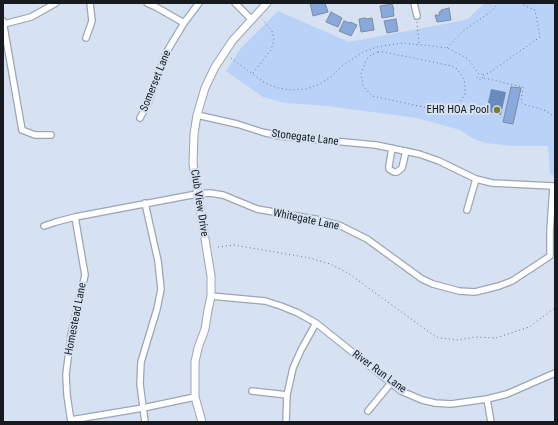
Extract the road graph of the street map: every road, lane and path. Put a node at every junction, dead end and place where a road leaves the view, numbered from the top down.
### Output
1 (56, 3) edge
2 (90, 3) edge
3 (147, 3) edge
4 (199, 3) edge
5 (235, 3) edge
6 (267, 3) edge
7 (414, 3) edge
8 (499, 3) edge
9 (521, 3) edge
10 (257, 13) junction
11 (417, 16) dead end
12 (251, 19) junction
13 (3, 23) edge
14 (184, 23) junction
15 (418, 29) dead end
16 (86, 38) dead end
17 (419, 44) junction
18 (377, 47) junction
19 (446, 48) junction
20 (378, 52) junction
21 (231, 58) dead end
22 (253, 74) junction
23 (479, 74) junction
24 (483, 75) junction
25 (483, 78) junction
26 (197, 115) junction
27 (555, 117) edge
28 (140, 118) dead end
29 (51, 136) dead end
30 (392, 148) junction
31 (406, 151) junction
32 (476, 179) junction
33 (553, 186) joint
34 (197, 194) junction
35 (145, 203) junction
36 (467, 210) dead end
37 (75, 217) junction
38 (44, 226) dead end
39 (218, 247) dead end
40 (210, 296) junction
41 (555, 308) edge
42 (316, 323) junction
43 (555, 373) edge
44 (391, 382) junction
45 (252, 391) dead end
46 (287, 395) junction
47 (195, 397) junction
48 (487, 399) junction
49 (143, 408) junction
50 (368, 411) dead end
51 (71, 421) edge
52 (145, 422) edge
53 (202, 422) edge
54 (286, 422) edge
55 (491, 422) edge

1 - 13 street
2 - 16 street
3 - 14 street
4 - 14 street, Somerset Lane
5 - 12 street
6 - 10 street, Club View Drive
7 - 11 street
8 - 19 path
9 - 24 path
10 - 12 street, Club View Drive
10 - 22 path
12 - 26 street, Club View Drive
13 - 29 street
14 - 28 street, Somerset Lane
15 - 17 path
17 - 18 path
17 - 19 path
18 - 20 path
18 - 22 path
19 - 23 path
20 - 20 path
21 - 22 path
23 - 24 path
23 - 25 path
24 - 25 path
25 - 27 path
26 - 30 street, Stonegate Lane
26 - 34 street, Club View Drive
30 - 31 street, Stonegate Lane
30 - 31 street
31 - 32 street, Stonegate Lane
32 - 33 street, Stonegate Lane
32 - 36 street
33 - 34 street, Whitegate Lane
34 - 35 street, Whitegate Lane
34 - 40 street, Club View Drive
35 - 37 street, Whitegate Lane
35 - 49 street
37 - 38 street, Whitegate Lane
37 - 51 street, Homestead Lane
39 - 41 path
40 - 42 street, River Run Lane
40 - 47 street, Club View Drive
42 - 44 street, River Run Lane
42 - 46 street
43 - 48 street, River Run Lane
44 - 48 street, River Run Lane
44 - 50 street
45 - 46 street
46 - 54 street
47 - 49 street
47 - 53 street, Club View Drive
48 - 55 street
49 - 51 street
49 - 52 street

